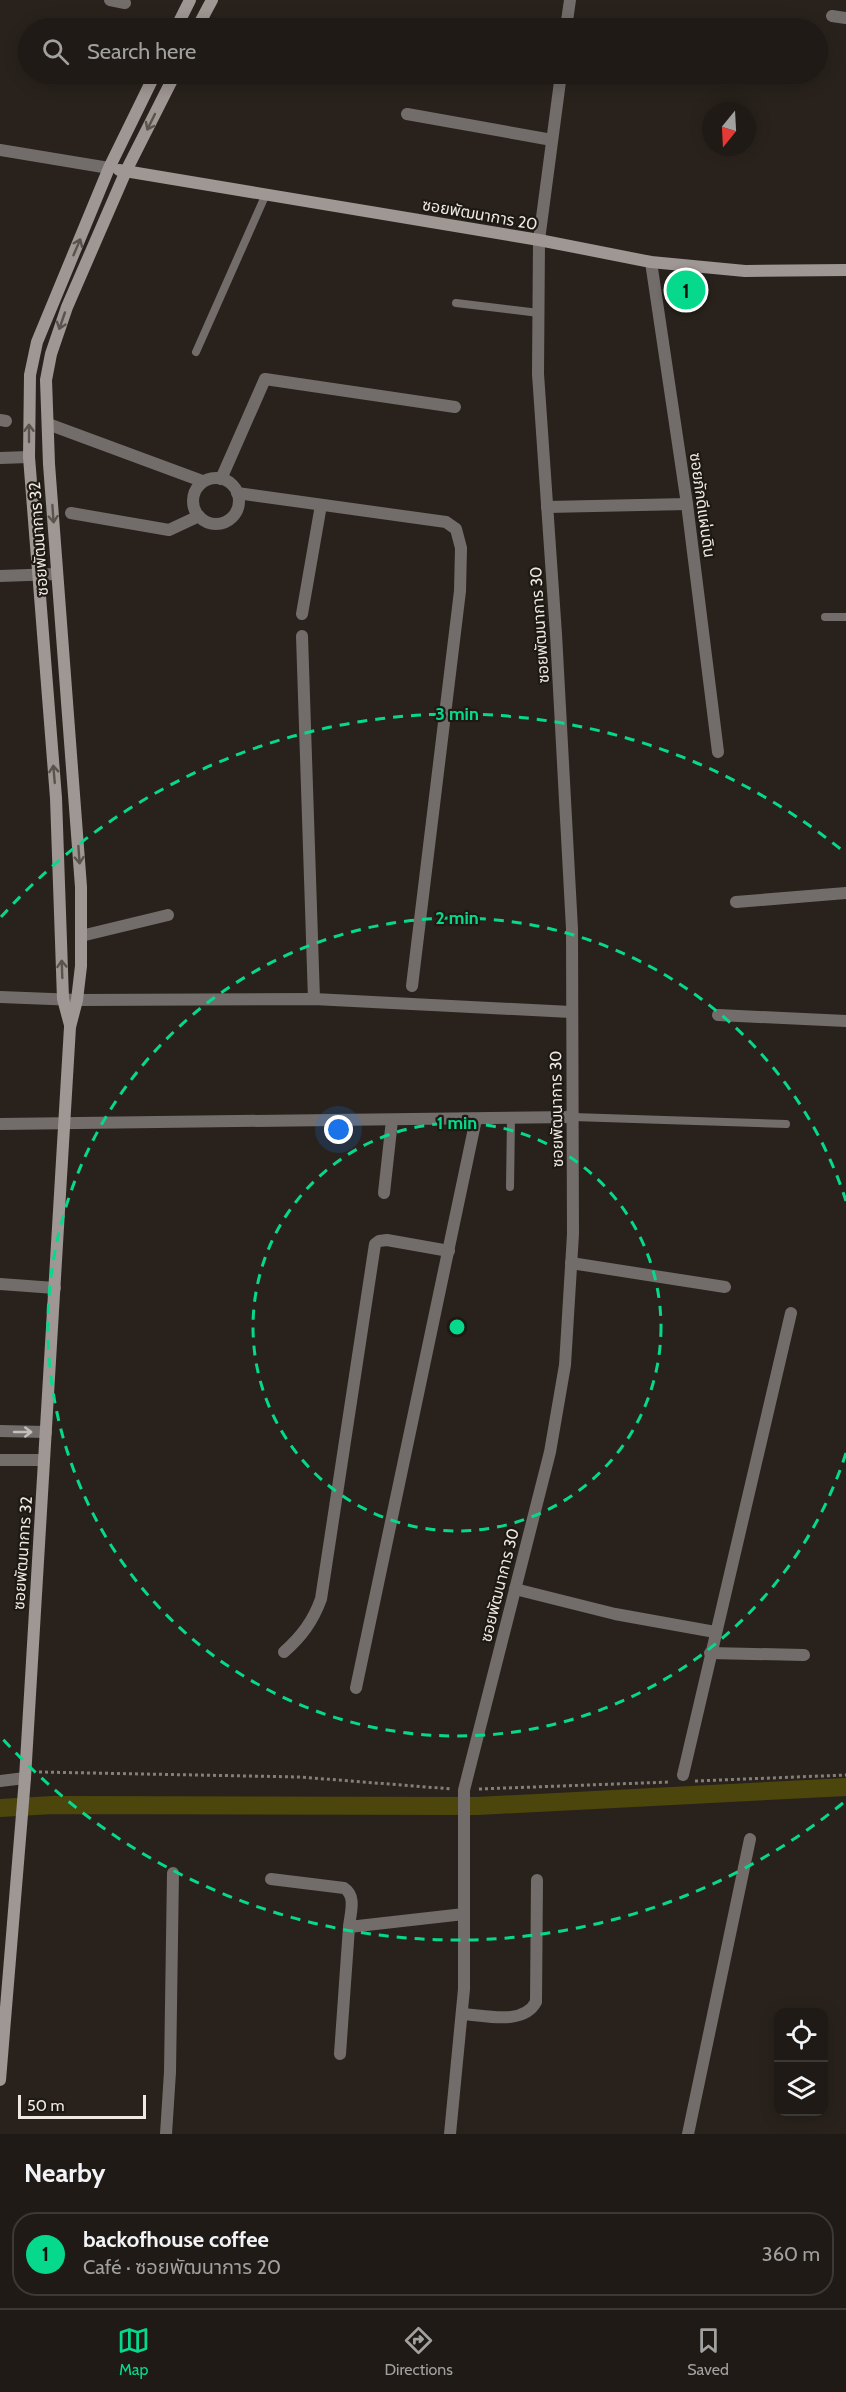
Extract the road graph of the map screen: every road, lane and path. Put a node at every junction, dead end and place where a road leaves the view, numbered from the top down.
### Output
1 (110, 0) edge
2 (190, 0) edge
3 (212, 0) edge
4 (570, 0) edge
5 (125, 3) dead end
6 (832, 16) dead end
7 (181, 18) edge
8 (202, 18) edge
9 (567, 18) edge
10 (846, 18) edge
11 (150, 84) edge
12 (170, 84) edge
13 (560, 84) edge
14 (407, 114) dead end
15 (552, 140) junction
16 (0, 150) edge
17 (109, 168) junction
18 (126, 171) junction
19 (266, 195) junction
20 (539, 240) junction
21 (651, 262) junction
22 (846, 270) edge
23 (456, 303) dead end
24 (538, 313) junction
25 (196, 352) dead end
26 (455, 407) dead end
27 (48, 424) junction
28 (0, 458) edge
29 (29, 458) junction
30 (221, 479) junction
31 (202, 481) junction
32 (237, 493) junction
33 (687, 504) junction
34 (321, 505) junction
35 (547, 507) junction
36 (71, 513) dead end
37 (199, 516) junction
38 (37, 574) junction
39 (57, 574) junction
40 (0, 576) edge
41 (302, 614) dead end
42 (825, 617) dead end
43 (846, 617) edge
44 (302, 636) dead end
45 (718, 752) dead end
46 (75, 796) junction
47 (56, 798) junction
48 (846, 893) edge
49 (736, 902) dead end
50 (168, 915) dead end
51 (81, 936) junction
52 (412, 986) dead end
53 (0, 997) edge
54 (63, 999) junction
55 (314, 999) junction
56 (77, 1000) junction
57 (572, 1012) junction
58 (717, 1015) dead end
59 (846, 1021) edge
60 (70, 1026) junction
61 (573, 1117) junction
62 (511, 1118) junction
63 (476, 1119) junction
64 (392, 1120) junction
65 (0, 1124) edge
66 (64, 1124) junction
67 (786, 1124) dead end
68 (510, 1187) dead end
69 (384, 1193) dead end
70 (449, 1251) junction
71 (571, 1263) junction
72 (0, 1284) edge
73 (725, 1287) dead end
74 (55, 1288) junction
75 (791, 1313) dead end
76 (0, 1431) edge
77 (46, 1432) junction
78 (0, 1460) edge
79 (44, 1460) junction
80 (515, 1589) junction
81 (715, 1632) junction
82 (284, 1652) dead end
83 (710, 1653) junction
84 (804, 1655) dead end
85 (356, 1688) dead end
86 (846, 1775) edge
87 (684, 1779) junction
88 (24, 1780) junction
89 (0, 1781) edge
90 (464, 1790) junction
91 (750, 1839) dead end
92 (173, 1873) dead end
93 (271, 1879) dead end
94 (537, 1880) dead end
95 (464, 1914) junction
96 (349, 1927) junction
97 (462, 2014) junction
98 (340, 2054) dead end
99 (0, 2080) edge
100 (166, 2134) edge
101 (450, 2134) edge
102 (688, 2134) edge

1 - 5 street
2 - 7 street
3 - 8 street
4 - 9 street
6 - 10 street
11 - 17 street, ซอยพัฒนาการ 32
12 -> 18 street, ซอยพัฒนาการ 32
13 - 15 street, ซอยพัฒนาการ 30
14 - 15 street
15 - 20 street, ซอยพัฒนาการ 30
16 - 17 street
17 - 18 street, ซอยพัฒนาการ 20
29 -> 17 street, ซอยพัฒนาการ 32
18 - 19 street, ซอยพัฒนาการ 20
18 -> 27 street, ซอยพัฒนาการ 32
19 - 20 street, ซอยพัฒนาการ 20
19 - 25 lane
20 - 21 street, ซอยพัฒนาการ 20
20 - 24 street, ซอยพัฒนาการ 30
21 - 22 street, ซอยพัฒนาการ 20
21 - 33 street, ซอยภักดีแผ่นดิน
23 - 24 lane
24 - 35 street, ซอยพัฒนาการ 30
26 - 30 street
27 - 31 street
27 -> 39 street, ซอยพัฒนาการ 32
28 - 29 street
29 - 38 street, ซอยพัฒนาการ 32
30 - 31 street
30 - 32 street
31 - 37 street
32 - 34 street
32 - 37 street
33 - 35 street
33 - 45 street, ซอยภักดีแผ่นดิน
34 - 41 street
34 - 52 street
35 - 57 street, ซอยพัฒนาการ 30
36 - 37 street
38 - 39 street
38 - 40 street
47 -> 38 street, ซอยพัฒนาการ 32
39 - 46 street, ซอยพัฒนาการ 32
42 - 43 lane
44 - 55 street
46 - 47 street
46 -> 51 street, ซอยพัฒนาการ 32
54 -> 47 street, ซอยพัฒนาการ 32
48 - 49 street
50 - 51 street
51 - 56 street, ซอยพัฒนาการ 32
53 - 54 street
54 - 56 street
54 - 60 street, ซอยพัฒนาการ 32
55 - 56 street
55 - 57 street
56 - 60 street, ซอยพัฒนาการ 32
57 - 61 street, ซอยพัฒนาการ 30
58 - 59 street
60 - 66 street, ซอยพัฒนาการ 32
61 - 62 street
61 - 67 lane
61 - 71 street, ซอยพัฒนาการ 30
62 - 63 street
62 - 68 lane
63 - 64 street
63 - 70 street
64 - 66 street
64 - 69 street
65 - 66 street
66 - 74 street, ซอยพัฒนาการ 32
70 - 82 street
70 - 85 street
71 - 73 street
71 - 80 street, ซอยพัฒนาการ 30
72 - 74 street
74 - 77 street, ซอยพัฒนาการ 32
75 - 81 street
76 -> 77 street
77 - 79 street, ซอยพัฒนาการ 32
78 - 79 street
79 - 88 street, ซอยพัฒนาการ 32
80 - 81 street
80 - 90 street, ซอยพัฒนาการ 30
81 - 83 street
83 - 84 street
83 - 87 street
86 - 87 path
87 - 90 path
88 - 89 street
88 - 90 path
88 - 99 street, ซอยพัฒนาการ 32
90 - 95 street, ซอยพัฒนาการ 30
91 - 102 street
92 - 100 street
93 - 96 street
94 - 97 street
95 - 96 street
95 - 97 street, ซอยพัฒนาการ 30
96 - 98 street
97 - 101 street, ซอยพัฒนาการ 30

